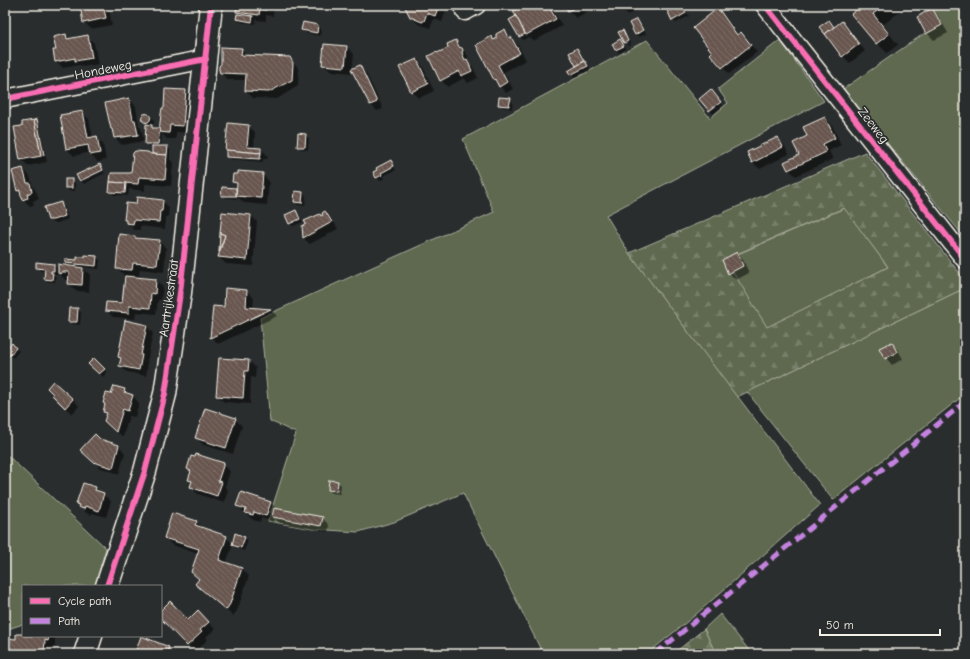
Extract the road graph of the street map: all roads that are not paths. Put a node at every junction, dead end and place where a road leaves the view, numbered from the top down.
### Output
1 (211, 5) edge
2 (765, 5) edge
3 (206, 59) junction
4 (5, 99) edge
5 (965, 259) edge
6 (107, 585) edge
7 (91, 637) edge
8 (85, 654) edge

1 - 3 street, Aartrijkestraat
2 - 5 street, Zeeweg
3 - 4 street, Hondeweg
3 - 6 street, Aartrijkestraat
7 - 8 street

